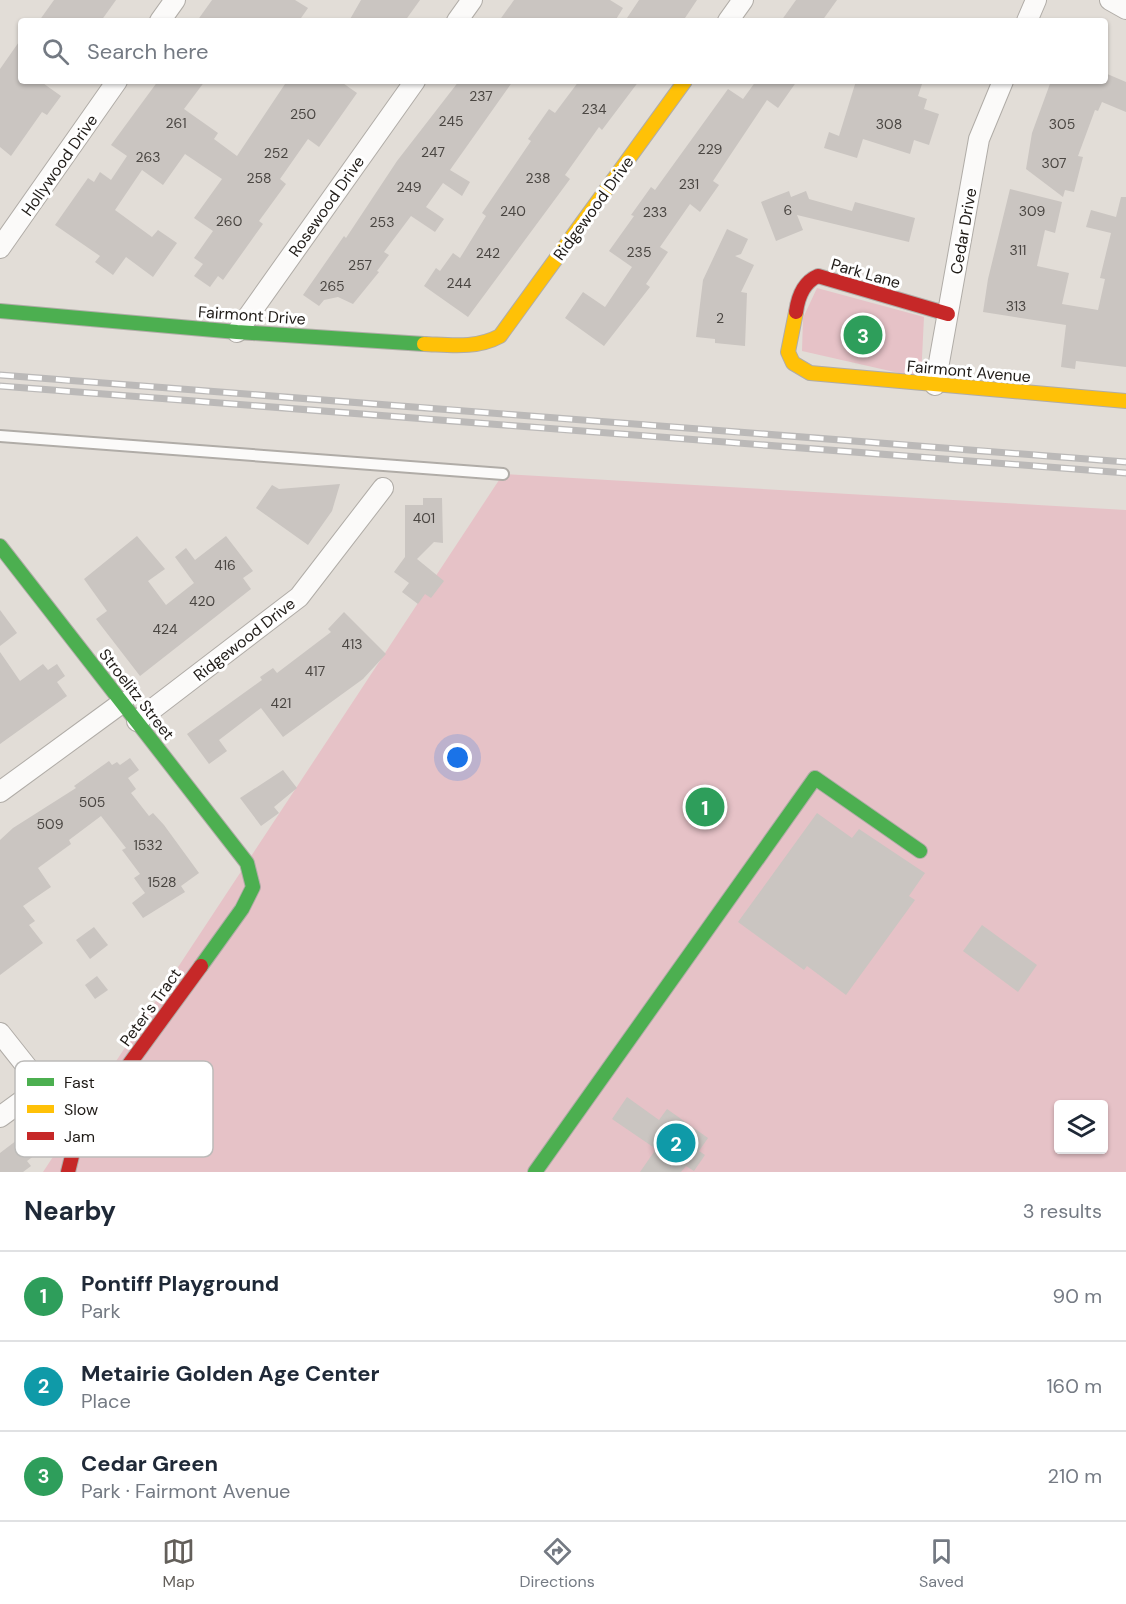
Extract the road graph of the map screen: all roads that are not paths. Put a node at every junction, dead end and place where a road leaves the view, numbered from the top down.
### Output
1 (175, 0) edge
2 (472, 0) edge
3 (743, 0) edge
4 (1036, 0) edge
5 (1110, 0) edge
6 (1126, 9) edge
7 (162, 18) edge
8 (459, 18) edge
9 (730, 18) edge
10 (1029, 18) edge
11 (115, 84) edge
12 (413, 84) edge
13 (683, 84) edge
14 (1002, 84) edge
15 (0, 248) edge
16 (0, 311) edge
17 (948, 314) junction
18 (237, 332) junction
19 (500, 336) joint
20 (810, 374) joint
21 (935, 385) junction
22 (1126, 401) edge
23 (0, 436) edge
24 (502, 474) dead end
25 (383, 488) dead end
26 (0, 546) edge
27 (123, 702) junction
28 (137, 721) junction
29 (0, 792) edge
30 (920, 851) dead end
31 (247, 863) joint
32 (0, 1033) edge
33 (21, 1061) edge
34 (132, 1061) edge
35 (15, 1107) edge
36 (0, 1118) edge
37 (73, 1157) edge
38 (68, 1172) edge
39 (535, 1172) edge

1 - 7 street
2 - 8 street
3 - 9 street
4 - 10 street
5 - 6 street
11 - 15 street, Hollywood Drive
12 - 18 street, Rosewood Drive
13 - 19 street, Ridgewood Drive
14 - 17 street, Cedar Drive
16 - 18 street, Fairmont Drive
17 - 20 street, Park Lane
17 - 21 street, Cedar Drive
18 - 19 street, Fairmont Drive
20 - 21 street, Fairmont Avenue
21 - 22 street, Fairmont Avenue
23 - 24 lane
25 - 28 street, Ridgewood Drive
26 - 27 street, Stroelitz Street
27 - 28 street, Stroelitz Street
27 - 29 street
28 - 31 street, Stroelitz Street
30 - 39 street
31 - 34 street, Peter's Tract
32 - 33 street
35 - 36 street
37 - 38 street, Peter's Tract

